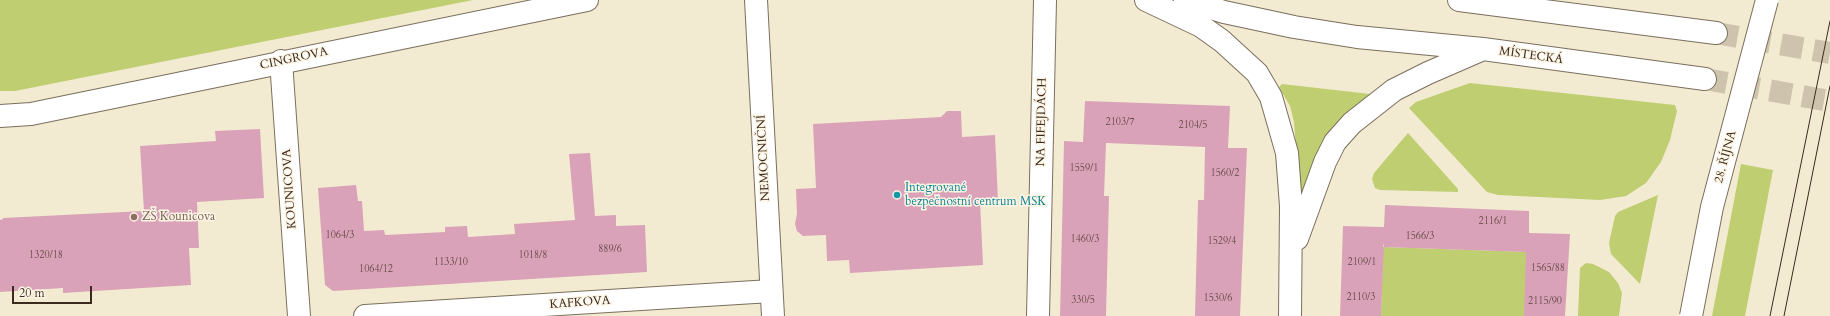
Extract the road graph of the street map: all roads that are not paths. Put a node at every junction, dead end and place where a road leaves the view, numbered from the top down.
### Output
1 (588, 0) edge
2 (756, 0) edge
3 (1045, 0) edge
4 (1146, 0) edge
5 (1185, 0) edge
6 (1459, 0) edge
7 (1550, 0) edge
8 (1767, 0) edge
9 (1483, 49) junction
10 (281, 61) junction
11 (1705, 79) tunnel mouth
12 (0, 116) edge
13 (1290, 260) junction
14 (771, 291) junction
15 (299, 316) edge
16 (365, 316) edge
17 (773, 316) edge
18 (1038, 316) edge
19 (1290, 316) edge
20 (1691, 316) edge

1 - 10 main road, CINGROVA
2 - 14 main road, NEMOCNIČNÍ
3 - 18 main road, NA FIFEJDÁCH
4 - 13 main road
5 - 9 main road, MÍSTECKÁ
6 - 7 main road
8 - 20 main road, 28. ŘÍJNA, bridge
9 - 11 main road, MÍSTECKÁ
9 - 13 main road
10 - 12 main road, CINGROVA
10 - 15 main road, KOUNICOVA
13 - 19 main road
14 - 16 main road, KAFKOVA
14 - 17 main road, NEMOCNIČNÍ

